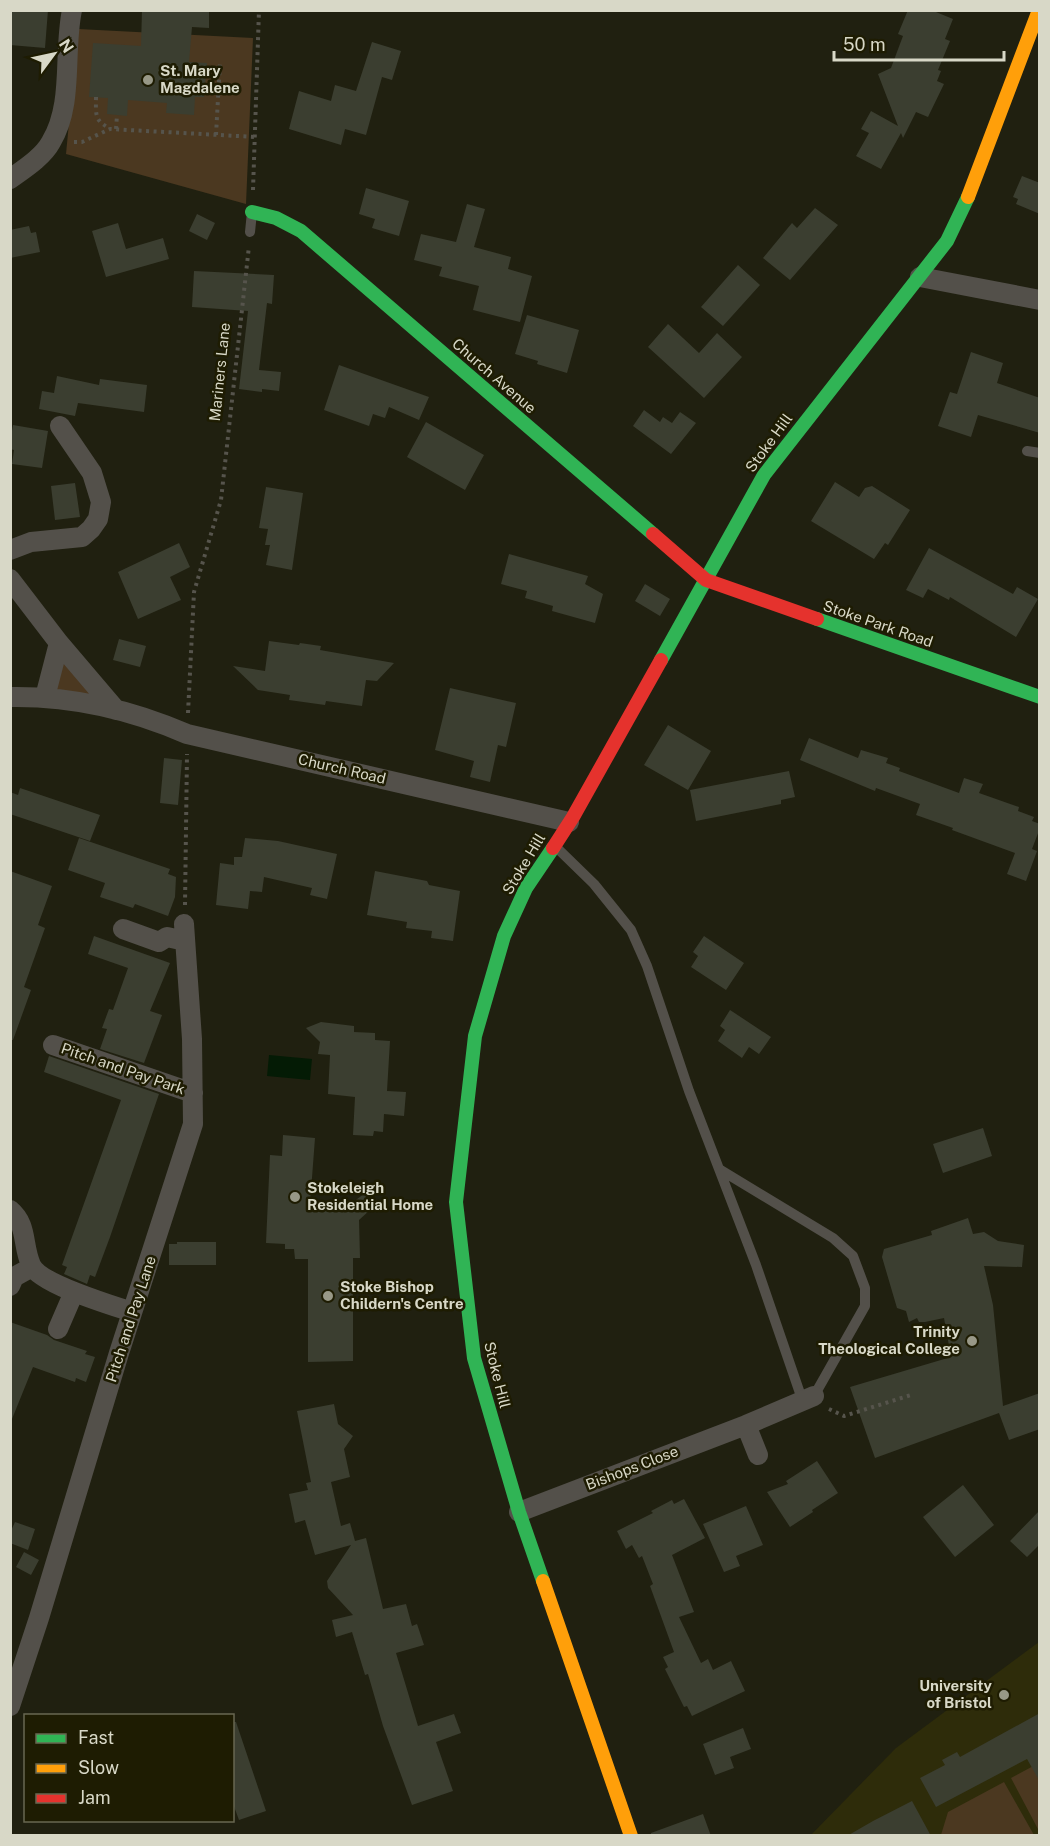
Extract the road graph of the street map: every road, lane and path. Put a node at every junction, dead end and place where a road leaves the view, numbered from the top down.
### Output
1 (72, 10) edge
2 (259, 10) edge
3 (1039, 10) edge
4 (220, 62) dead end
5 (96, 98) dead end
6 (117, 115) dead end
7 (110, 129) junction
8 (116, 129) junction
9 (216, 135) junction
10 (256, 136) junction
11 (53, 139) junction
12 (10, 179) edge
13 (252, 212) junction
14 (250, 232) joint
15 (920, 278) junction
16 (1040, 300) edge
17 (60, 426) dead end
18 (1027, 451) dead end
19 (1040, 453) edge
20 (10, 550) edge
21 (10, 579) edge
22 (706, 580) junction
23 (59, 643) junction
24 (45, 697) junction
25 (1040, 697) edge
26 (10, 698) edge
27 (116, 710) junction
28 (188, 734) junction
29 (569, 822) junction
30 (554, 846) junction
31 (123, 929) dead end
32 (185, 932) junction
33 (52, 1045) dead end
34 (193, 1093) junction
35 (718, 1169) junction
36 (10, 1210) edge
37 (32, 1267) junction
38 (10, 1286) edge
39 (74, 1292) junction
40 (132, 1312) junction
41 (58, 1329) dead end
42 (911, 1395) dead end
43 (808, 1399) junction
44 (746, 1425) junction
45 (758, 1455) dead end
46 (519, 1512) junction
47 (10, 1706) edge
48 (631, 1836) edge

1 - 11 street
2 - 10 path
3 - 15 street, Stoke Hill
4 - 9 path
5 - 7 path
6 - 8 path
7 - 8 path
7 - 11 path
8 - 9 path
9 - 10 path
10 - 13 path
11 - 12 street
13 - 14 lane
13 - 22 street, Church Avenue
14 - 28 path, Mariners Lane
15 - 16 street
15 - 22 street, Stoke Hill
17 - 20 street
18 - 19 lane
21 - 23 street
22 - 25 street, Stoke Park Road
22 - 29 street, Stoke Hill
23 - 24 street
23 - 27 street
24 - 26 street, Church Road
24 - 27 street, Church Road
27 - 28 street, Church Road
28 - 29 street, Church Road
28 - 32 path, Mariners Lane
29 - 30 street, Stoke Hill
30 - 35 lane
30 - 46 street, Stoke Hill
31 - 32 street
32 - 34 street, Pitch and Pay Lane
33 - 34 street, Pitch and Pay Park
34 - 40 street, Pitch and Pay Lane
35 - 43 lane
35 - 43 lane
36 - 37 street
37 - 38 street
37 - 39 street
39 - 40 street
39 - 41 street
40 - 47 street, Pitch and Pay Lane
42 - 43 path
43 - 44 street, Bishops Close
44 - 45 street
44 - 46 street, Bishops Close
46 - 48 street, Stoke Hill

